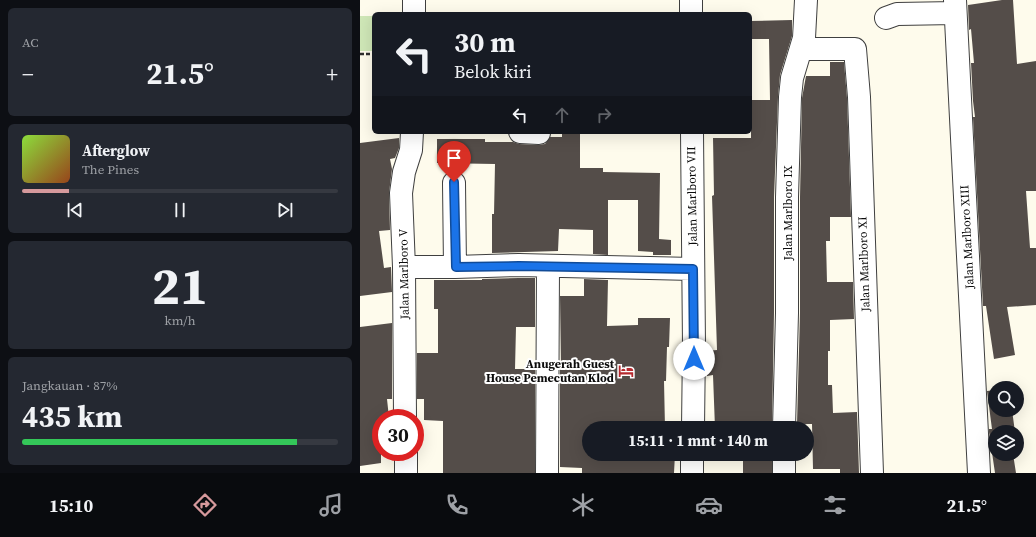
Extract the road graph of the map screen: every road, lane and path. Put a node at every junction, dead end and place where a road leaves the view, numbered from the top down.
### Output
1 (414, 0) edge
2 (691, 0) edge
3 (806, 0) edge
4 (955, 7) edge
5 (414, 12) edge
6 (691, 12) edge
7 (886, 18) dead end
8 (801, 49) junction
9 (360, 54) edge
10 (372, 54) edge
11 (412, 134) edge
12 (692, 134) edge
13 (454, 182) dead end
14 (548, 266) junction
15 (404, 267) junction
16 (456, 267) junction
17 (693, 269) junction
18 (405, 409) edge
19 (693, 421) edge
20 (784, 421) edge
21 (406, 461) edge
22 (692, 461) edge
23 (784, 461) edge
24 (406, 473) edge
25 (547, 473) edge
26 (692, 473) edge
27 (784, 473) edge
28 (872, 473) edge
29 (979, 473) edge

1 - 5 street
2 - 6 street
3 - 8 street, Jalan Marlboro IX
4 - 7 street
4 - 29 street, Jalan Marlboro XIII
8 - 20 street, Jalan Marlboro IX
8 - 28 street, Jalan Marlboro XI
9 - 10 path
11 - 15 street, Jalan Marlboro V
12 - 17 street, Jalan Marlboro VII
13 - 16 street
14 - 16 street
14 - 17 street
14 - 25 street
15 - 16 street
15 - 18 street, Jalan Marlboro V
17 - 19 street, Jalan Marlboro VII
21 - 24 street
22 - 26 street
23 - 27 street

